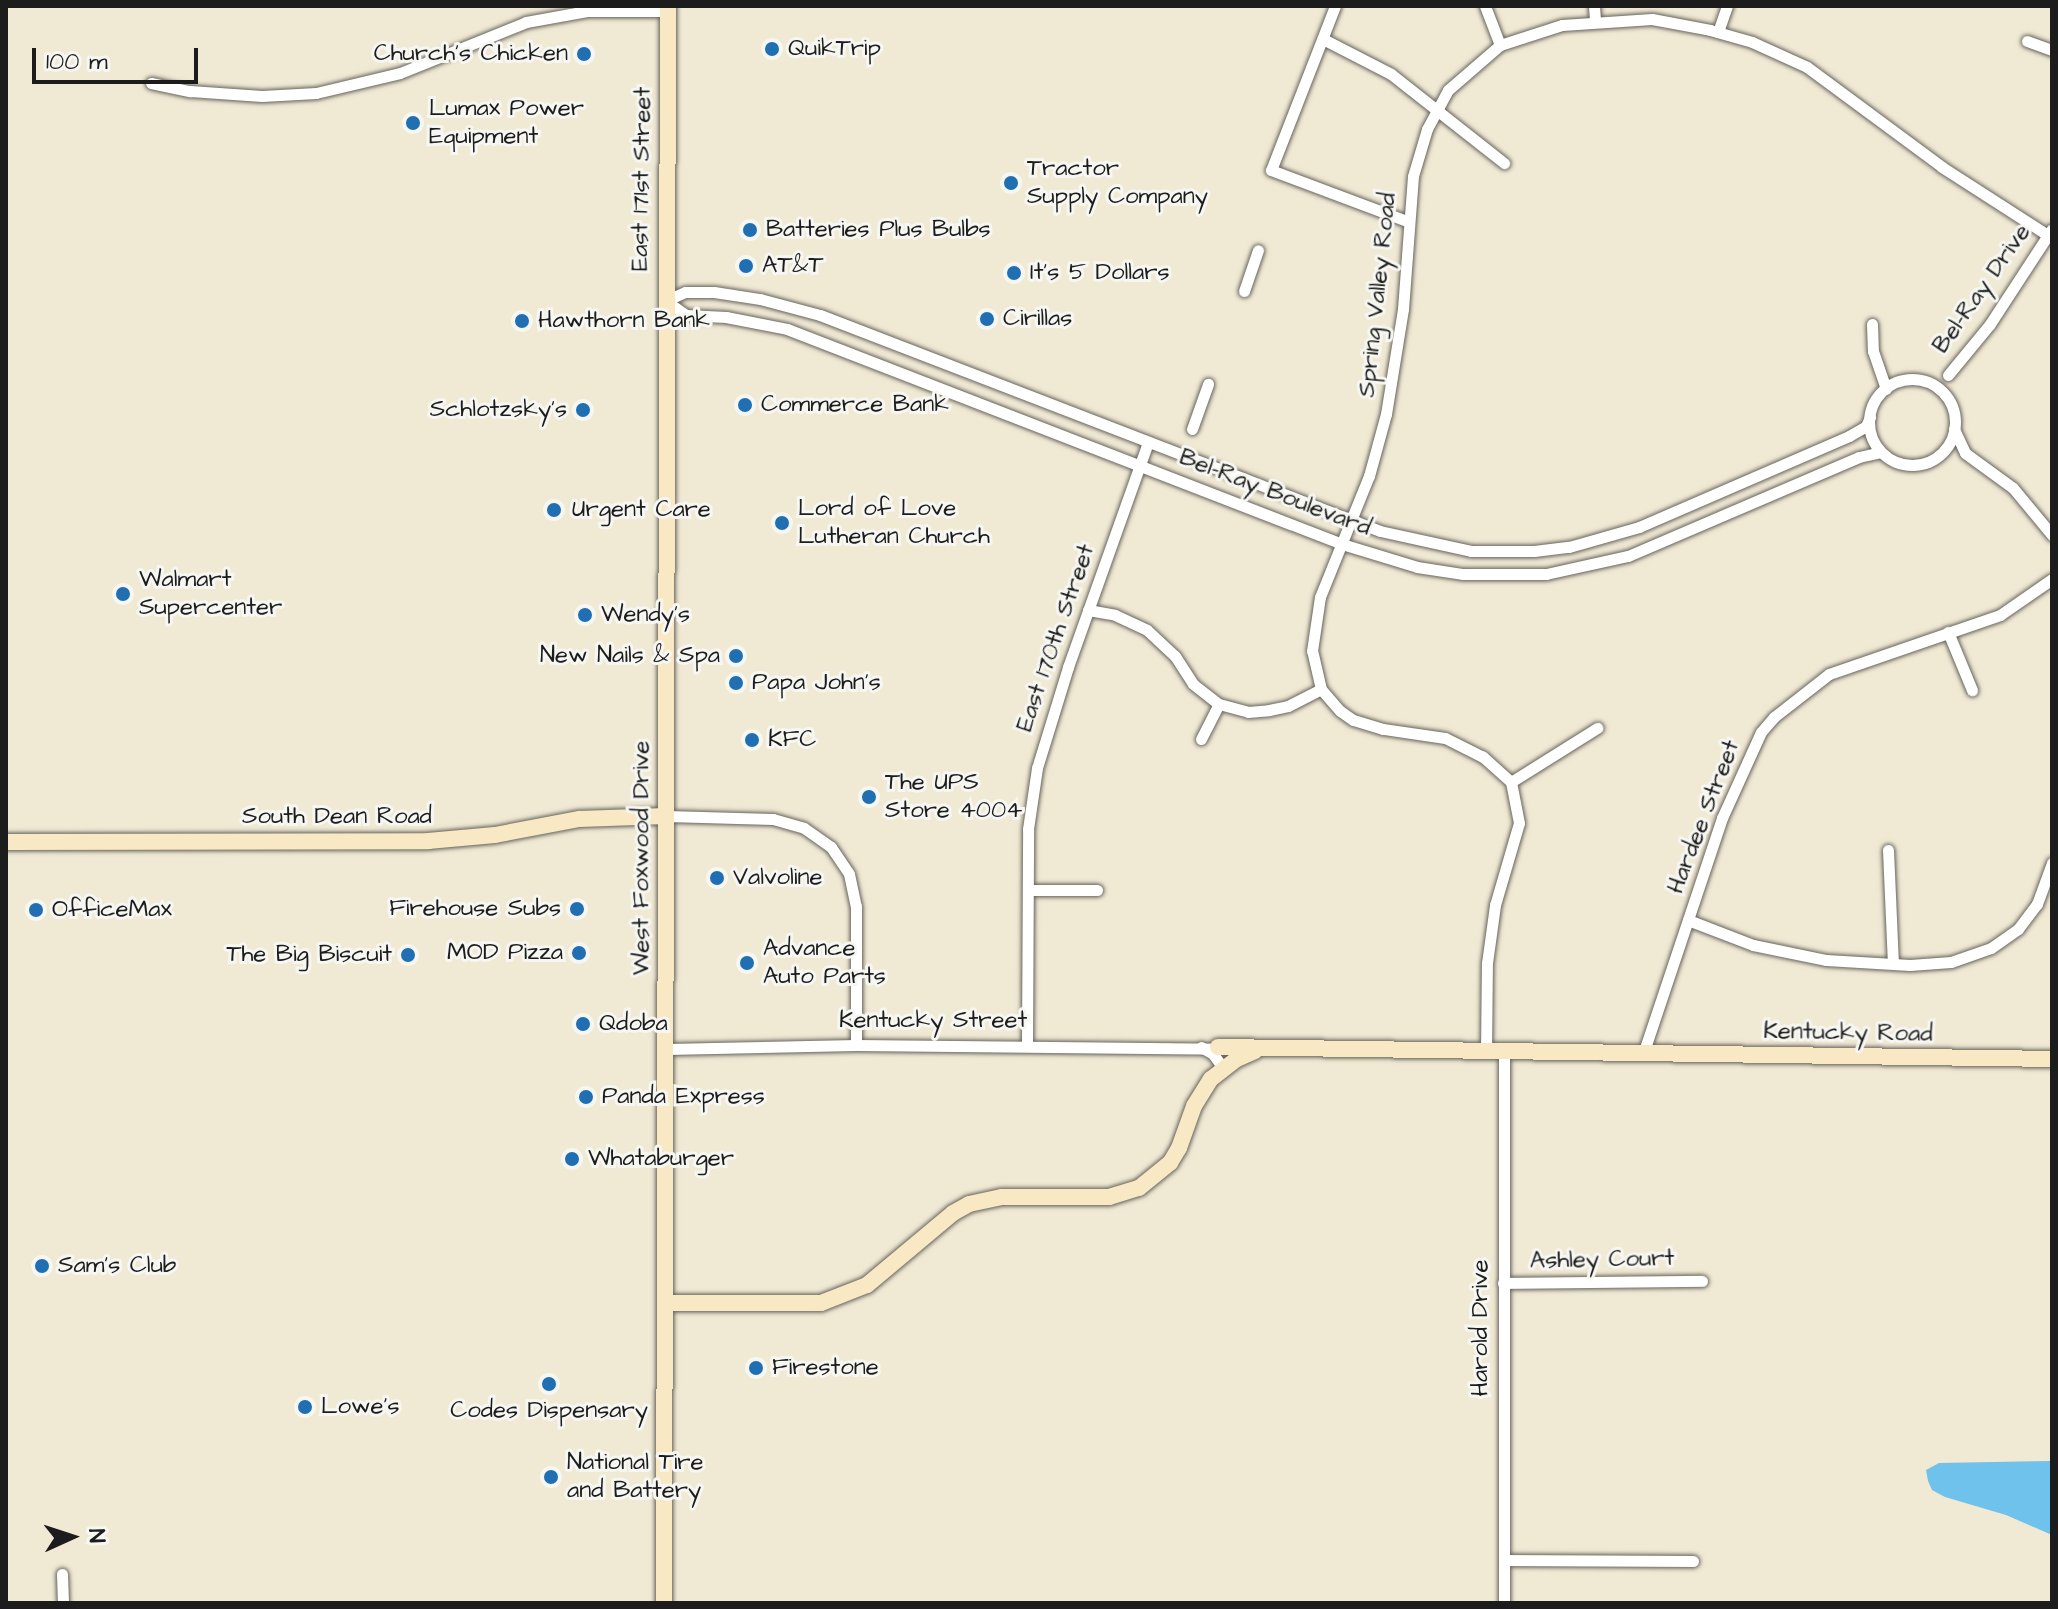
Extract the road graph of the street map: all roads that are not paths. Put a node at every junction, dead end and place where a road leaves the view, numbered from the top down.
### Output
1 (1335, 6) edge
2 (1485, 6) edge
3 (1594, 6) edge
4 (1727, 6) edge
5 (668, 9) edge
6 (1595, 21) junction
7 (1718, 32) junction
8 (1323, 39) junction
9 (2027, 41) dead end
10 (1500, 45) junction
11 (2052, 50) edge
12 (151, 83) dead end
13 (1437, 108) junction
14 (1504, 163) dead end
15 (1409, 222) junction
16 (2051, 234) edge
17 (1258, 250) dead end
18 (1244, 291) dead end
19 (665, 301) junction
20 (794, 308) junction
21 (1872, 324) dead end
22 (787, 329) junction
23 (665, 353) joint
24 (952, 366) junction
25 (1948, 375) junction
26 (1923, 381) junction
27 (1208, 384) dead end
28 (943, 388) junction
29 (1886, 389) junction
30 (1948, 398) junction
31 (1870, 417) junction
32 (1954, 427) junction
33 (1192, 429) dead end
34 (1148, 442) junction
35 (1880, 452) junction
36 (1965, 453) junction
37 (1933, 459) junction
38 (1140, 464) junction
39 (1352, 521) junction
40 (2052, 535) edge
41 (1598, 540) junction
42 (1342, 544) junction
43 (1604, 563) junction
44 (2052, 579) edge
45 (1088, 610) junction
46 (1948, 632) junction
47 (1321, 689) junction
48 (1972, 690) dead end
49 (1219, 704) junction
50 (1597, 728) dead end
51 (1201, 739) dead end
52 (1511, 782) junction
53 (666, 816) junction
54 (6, 842) edge
55 (1888, 850) dead end
56 (2052, 863) edge
57 (1031, 890) junction
58 (1097, 890) dead end
59 (1688, 920) junction
60 (1893, 963) junction
61 (856, 1045) junction
62 (1027, 1045) junction
63 (1200, 1047) junction
64 (1218, 1047) junction
65 (1263, 1048) junction
66 (667, 1049) junction
67 (1486, 1053) junction
68 (1504, 1053) junction
69 (1643, 1054) junction
70 (2052, 1059) edge
71 (1228, 1065) junction
72 (1702, 1281) dead end
73 (1503, 1283) junction
74 (665, 1303) junction
75 (1504, 1560) junction
76 (1693, 1561) dead end
77 (62, 1574) dead end
78 (63, 1603) edge
79 (664, 1603) edge
80 (1504, 1603) edge

1 - 8 street
2 - 10 street
3 - 6 street
4 - 7 street
5 - 12 street
5 - 19 street, East 171st Street
6 - 7 street, Spring Valley Road
6 - 10 street, Spring Valley Road
7 - 16 street, Spring Valley Road
8 - 13 street
8 - 15 street
9 - 11 street
10 - 13 street, Spring Valley Road
13 - 14 street
13 - 15 street, Spring Valley Road
15 - 39 street, Spring Valley Road
16 - 25 street, Bel-Ray Drive
17 - 18 street
19 - 20 street, Bel-Ray Boulevard
19 - 22 street, Bel-Ray Boulevard
19 - 23 street, East 171st Street
20 - 22 street
20 - 24 street, Bel-Ray Boulevard
21 - 29 street
22 - 28 street, Bel-Ray Boulevard
23 - 53 street, West Foxwood Drive
24 - 28 street
24 - 34 street, Bel-Ray Boulevard
25 - 26 street
25 - 30 street
26 - 29 street
26 - 30 street
27 - 33 street
28 - 38 street, Bel-Ray Boulevard
29 - 31 street, Bel-Ray Boulevard
30 - 32 street
31 - 35 street
31 - 41 street, Bel-Ray Boulevard
32 - 36 street
32 - 37 street
34 - 38 street, East 170th Street
34 - 39 street, Bel-Ray Boulevard
35 - 37 street
35 - 43 street, Bel-Ray Boulevard
36 - 37 street
36 - 40 street
38 - 42 street, Bel-Ray Boulevard
38 - 45 street, East 170th Street
39 - 41 street, Bel-Ray Boulevard
39 - 42 street, Spring Valley Road
41 - 43 street
42 - 43 street, Bel-Ray Boulevard
42 - 47 street, Spring Valley Road
44 - 46 street, Hardee Street
45 - 49 street
45 - 57 street, East 170th Street
46 - 48 street
46 - 59 street, Hardee Street
47 - 49 street
47 - 52 street
49 - 51 street
50 - 52 street
52 - 67 street
53 - 54 street, South Dean Road
53 - 61 street
53 - 66 street, West Foxwood Drive
55 - 60 street
56 - 60 street
57 - 58 street
57 - 62 street, East 170th Street
59 - 60 street
59 - 69 street, Hardee Street
61 - 62 street, Kentucky Street
61 - 66 street, Kentucky Street
62 - 63 street, Kentucky Street
63 - 64 street, Kentucky Street
63 - 71 street
64 - 65 street
64 - 71 street
65 - 67 street
65 - 71 street
66 - 74 street, West Foxwood Drive
67 - 68 street
68 - 69 street
68 - 73 street, Harold Drive
69 - 70 street, Kentucky Road
71 - 74 street
72 - 73 street, Ashley Court
73 - 75 street, Harold Drive
74 - 79 street, West Foxwood Drive
75 - 76 street
75 - 80 street, Harold Drive
77 - 78 street

